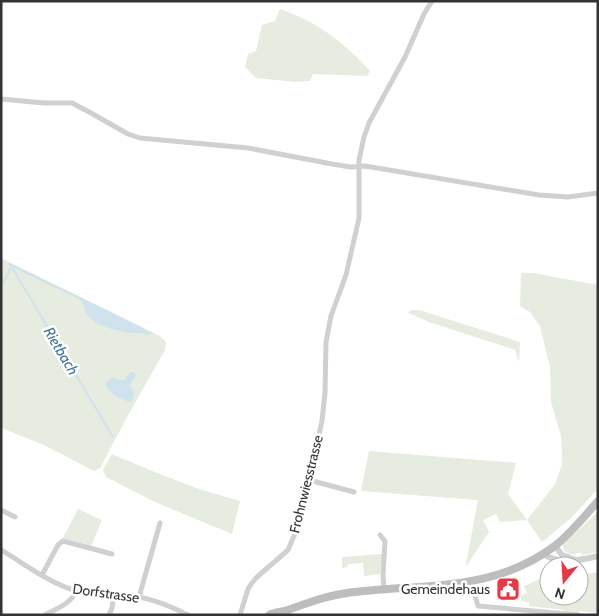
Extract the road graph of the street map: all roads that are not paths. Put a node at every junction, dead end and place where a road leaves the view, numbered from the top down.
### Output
1 (432, 1) edge
2 (1, 99) edge
3 (359, 166) junction
4 (598, 193) edge
5 (309, 480) junction
6 (354, 492) dead end
7 (598, 501) edge
8 (1, 510) edge
9 (15, 518) dead end
10 (160, 523) dead end
11 (380, 535) dead end
12 (547, 548) junction
13 (1, 550) edge
14 (112, 554) dead end
15 (548, 556) edge
16 (565, 556) edge
17 (42, 575) junction
18 (471, 582) junction
19 (384, 590) junction
20 (76, 591) junction
21 (114, 595) junction
22 (139, 597) junction
23 (283, 612) edge
24 (45, 615) edge
25 (110, 615) edge
26 (188, 615) edge
27 (240, 615) edge
28 (270, 615) edge
29 (579, 615) edge

1 - 3 street, Frohnwiesstrasse
2 - 3 street
3 - 4 street
3 - 5 street, Frohnwiesstrasse
5 - 6 street
5 - 27 street, Frohnwiesstrasse
7 - 12 main road
8 - 9 street
10 - 22 street
11 - 19 street
12 - 15 street
12 - 16 street
12 - 18 main road
13 - 17 street, Dorfstrasse
14 - 17 street
17 - 20 street, Dorfstrasse
18 - 19 main road
18 - 29 street
19 - 23 main road
20 - 21 street, Dorfstrasse
20 - 24 street
21 - 22 street, Dorfstrasse
21 - 25 street
22 - 26 street, Dorfstrasse
23 - 28 main road

